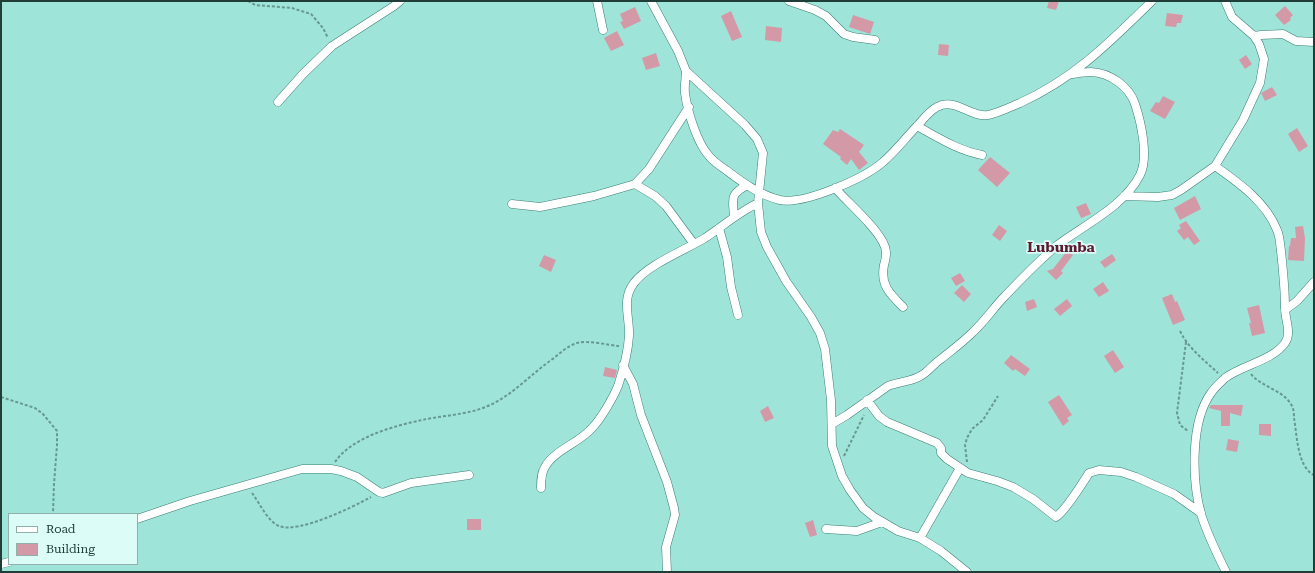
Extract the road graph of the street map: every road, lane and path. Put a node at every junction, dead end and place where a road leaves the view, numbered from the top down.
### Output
1 (248, 1) edge
2 (400, 1) edge
3 (597, 1) edge
4 (651, 1) edge
5 (789, 1) edge
6 (1152, 1) edge
7 (1225, 1) edge
8 (603, 30) dead end
9 (1254, 36) junction
10 (875, 40) dead end
11 (1314, 42) edge
12 (332, 46) junction
13 (686, 71) junction
14 (1073, 74) junction
15 (278, 102) dead end
16 (689, 108) junction
17 (917, 126) junction
18 (982, 155) dead end
19 (1215, 166) junction
20 (635, 184) junction
21 (747, 185) junction
22 (835, 188) junction
23 (758, 192) junction
24 (1124, 196) junction
25 (758, 203) junction
26 (512, 204) dead end
27 (734, 217) junction
28 (719, 228) junction
29 (694, 244) junction
30 (1314, 282) edge
31 (903, 307) dead end
32 (1285, 310) junction
33 (738, 316) dead end
34 (1180, 331) dead end
35 (1186, 342) junction
36 (627, 347) junction
37 (623, 365) junction
38 (1247, 366) junction
39 (1224, 379) junction
40 (998, 396) dead end
41 (1, 397) edge
42 (869, 402) junction
43 (832, 424) junction
44 (1196, 435) junction
45 (839, 468) junction
46 (960, 468) junction
47 (331, 470) junction
48 (968, 473) junction
49 (469, 475) dead end
50 (1314, 475) edge
51 (247, 485) junction
52 (541, 488) dead end
53 (379, 492) junction
54 (53, 513) edge
55 (1201, 513) junction
56 (138, 519) edge
57 (882, 522) junction
58 (826, 529) dead end
59 (920, 538) junction
60 (667, 572) edge
61 (967, 572) edge
62 (1226, 572) edge

1 - 12 path
2 - 12 street
3 - 8 street
4 - 13 street
5 - 10 street
6 - 14 street
7 - 9 street
9 - 11 street
9 - 19 street
12 - 15 street
13 - 16 street
13 - 23 street
14 - 17 street
14 - 24 street
16 - 20 street
16 - 21 street
17 - 18 street
17 - 22 street
19 - 24 street
19 - 32 street
20 - 26 street
20 - 29 street
21 - 23 street
21 - 27 street
22 - 23 street
22 - 31 street
23 - 25 street
24 - 42 street
25 - 27 street
25 - 43 street
27 - 28 street
28 - 29 street
28 - 33 street
29 - 36 street
30 - 32 street
32 - 38 street
34 - 35 path
35 - 39 path
35 - 44 path
36 - 37 street
36 - 47 path
37 - 52 street
37 - 60 street
38 - 39 street
38 - 50 path
39 - 44 street
40 - 48 path
41 - 54 path
42 - 43 street
42 - 45 path
42 - 46 street
43 - 45 street
44 - 55 street
45 - 57 street
46 - 48 street
46 - 59 street
47 - 51 street
47 - 53 street
48 - 55 street
49 - 53 street
51 - 53 path
51 - 56 street
55 - 62 street
57 - 58 street
57 - 59 street
59 - 61 street

